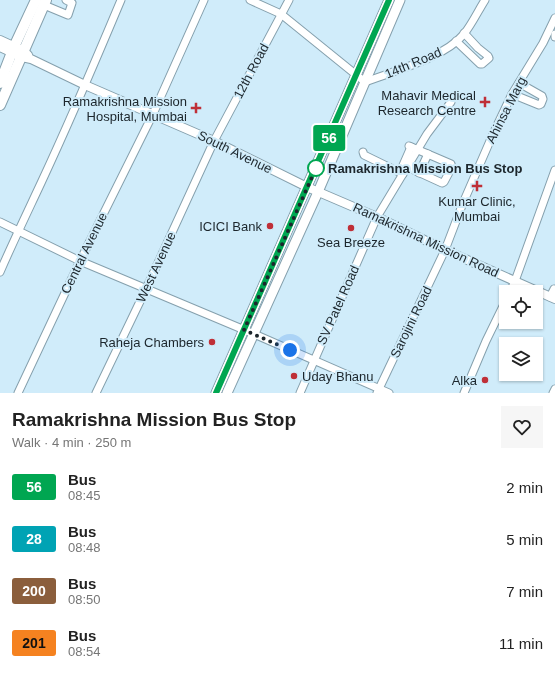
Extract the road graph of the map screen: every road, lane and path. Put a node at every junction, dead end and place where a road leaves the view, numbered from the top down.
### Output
1 (66, 0) edge
2 (121, 0) edge
3 (204, 0) edge
4 (250, 0) edge
5 (289, 0) edge
6 (389, 0) edge
7 (400, 0) edge
8 (485, 0) edge
9 (42, 2) edge
10 (281, 14) junction
11 (555, 18) edge
12 (555, 34) edge
13 (555, 37) edge
14 (0, 40) edge
15 (0, 46) edge
16 (21, 53) junction
17 (356, 75) junction
18 (365, 82) junction
19 (0, 83) edge
20 (520, 84) junction
21 (85, 85) junction
22 (513, 95) junction
23 (451, 102) dead end
24 (0, 105) edge
25 (153, 114) junction
26 (214, 141) junction
27 (412, 148) junction
28 (363, 152) dead end
29 (428, 154) junction
30 (405, 169) junction
31 (421, 170) junction
32 (555, 170) edge
33 (307, 187) junction
34 (318, 192) junction
35 (377, 217) junction
36 (0, 222) edge
37 (18, 230) junction
38 (446, 250) junction
39 (80, 261) junction
40 (0, 272) edge
41 (515, 281) junction
42 (513, 285) edge
43 (146, 289) junction
44 (553, 293) edge
45 (499, 314) edge
46 (244, 330) junction
47 (254, 334) junction
48 (314, 361) junction
49 (555, 389) edge
50 (378, 391) edge
51 (18, 393) edge
52 (96, 393) edge
53 (216, 393) edge
54 (227, 393) edge
55 (300, 393) edge
56 (389, 393) edge
57 (464, 393) edge
58 (553, 393) edge

1 - 9 street
2 - 21 street
3 - 25 street, Central Avenue
4 - 10 street
5 - 10 street, 12th Road
6 - 17 main road
7 - 18 main road
8 - 18 street, 14th Road
9 - 16 main road
10 - 17 street
10 - 26 street, 12th Road
11 - 20 street, Ahinsa Marg
12 - 13 street
14 - 16 street
15 - 16 street
16 - 19 main road
16 - 21 street, South Avenue
16 - 24 main road
17 - 18 street
17 - 33 main road
18 - 34 main road
20 - 22 street, Ahinsa Marg
20 - 22 street
21 - 25 street, South Avenue
21 - 37 street
22 - 38 street, Ahinsa Marg
23 - 27 street
25 - 26 street, South Avenue
25 - 39 street, Central Avenue
26 - 33 street, South Avenue
26 - 43 street, West Avenue
27 - 29 street
27 - 30 street
27 - 30 street
28 - 30 street
29 - 31 street
29 - 31 street
30 - 31 street
30 - 35 street, SV Patel Road
32 - 41 street
33 - 34 street, South Avenue
33 - 46 main road
34 - 35 street, Ramakrishna Mission Road
34 - 47 main road
35 - 38 street, Ramakrishna Mission Road
35 - 48 street, SV Patel Road
36 - 37 street
37 - 39 street
37 - 40 street
38 - 41 street, Ramakrishna Mission Road
38 - 50 street, Sarojini Road
39 - 43 street
39 - 51 street, Central Avenue
41 - 42 street
41 - 44 street, Ramakrishna Mission Road
43 - 46 street
43 - 52 street, West Avenue
45 - 57 street
46 - 47 street
46 - 53 main road
47 - 48 street
47 - 54 main road
48 - 50 street
48 - 55 street, SV Patel Road
49 - 58 street
50 - 56 street

